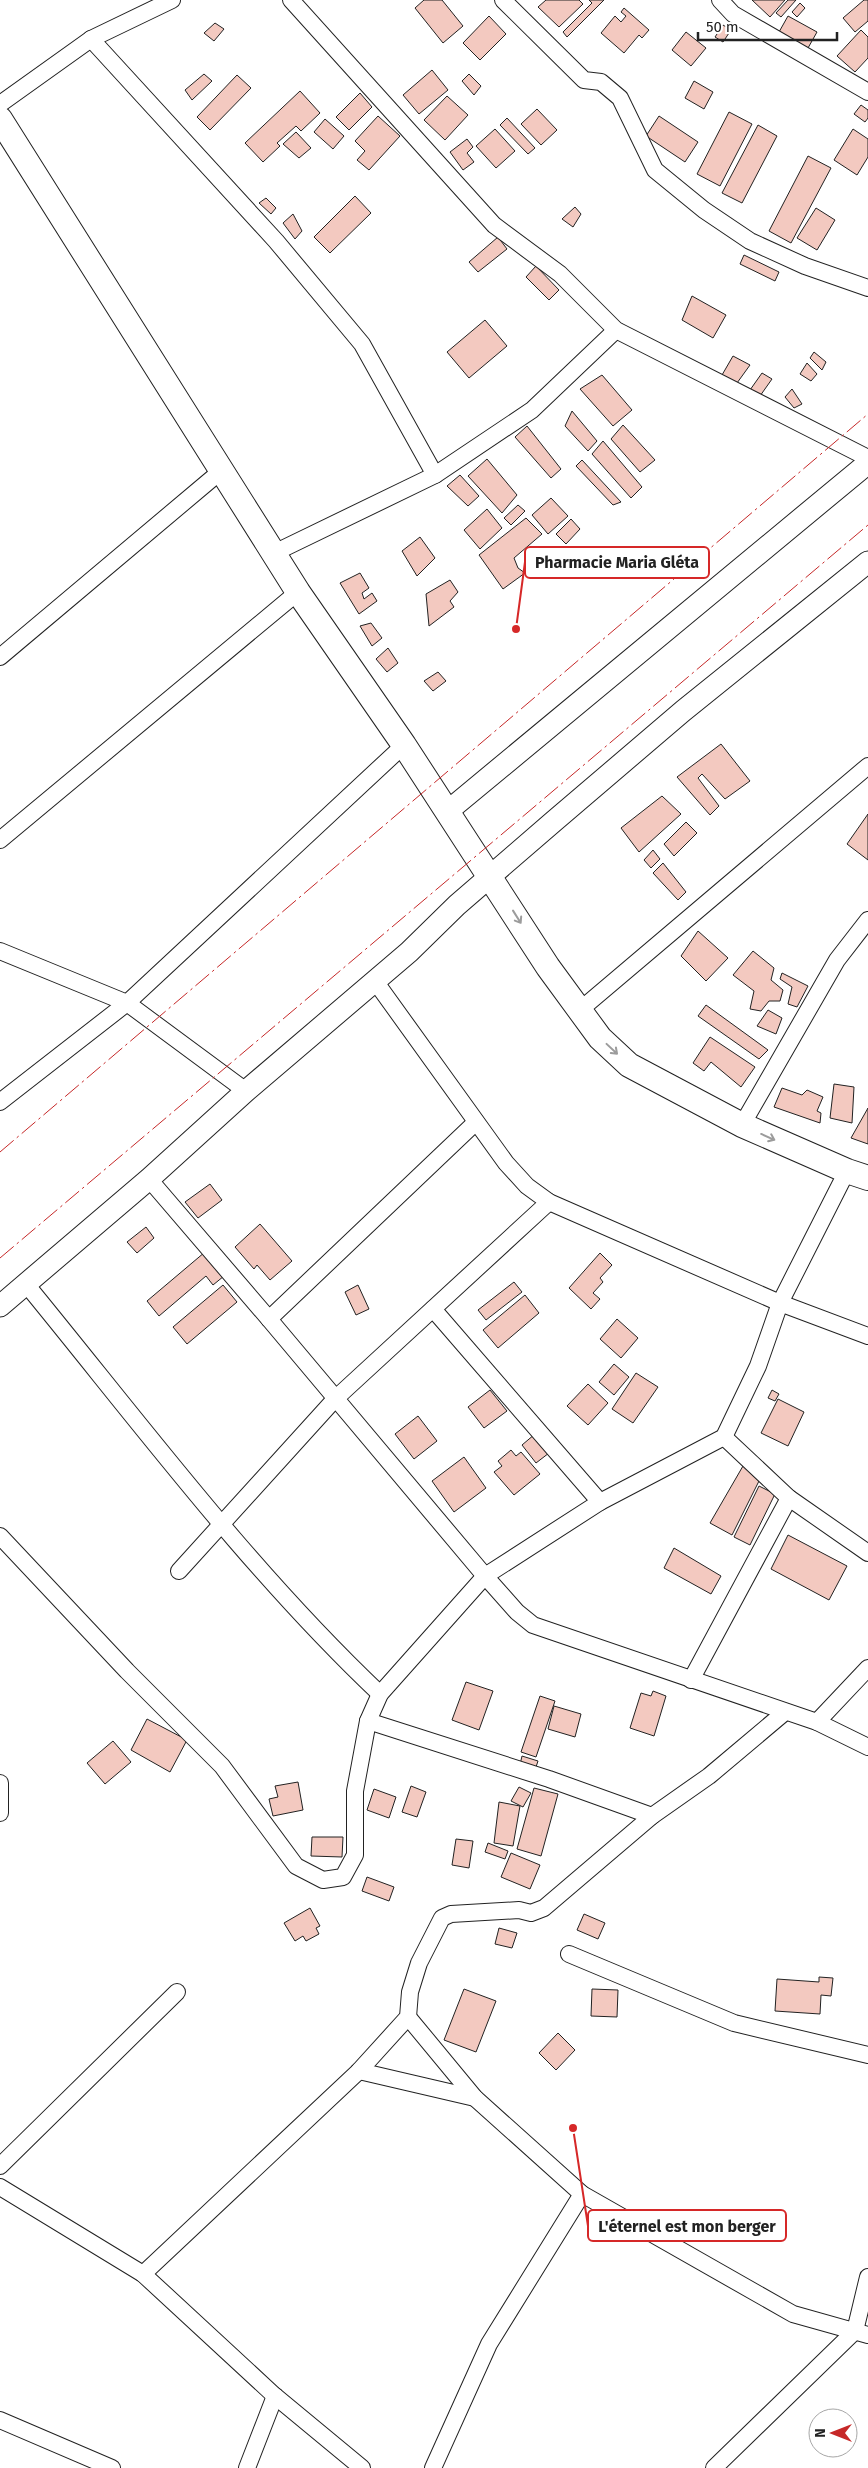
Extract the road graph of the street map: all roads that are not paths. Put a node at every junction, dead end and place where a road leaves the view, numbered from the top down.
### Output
1 (172, 0) edge
2 (291, 0) edge
3 (503, 0) edge
4 (720, 0) edge
5 (91, 39) junction
6 (868, 92) edge
7 (0, 104) edge
8 (0, 119) edge
9 (868, 288) edge
10 (616, 330) junction
11 (868, 458) edge
12 (868, 463) edge
13 (221, 471) junction
14 (435, 475) junction
15 (274, 553) junction
16 (868, 562) edge
17 (298, 592) junction
18 (0, 657) edge
19 (404, 745) junction
20 (868, 766) edge
21 (448, 811) junction
22 (0, 840) edge
23 (491, 876) junction
24 (868, 920) edge
25 (0, 950) edge
26 (375, 981) junction
27 (127, 1003) junction
28 (580, 1010) junction
29 (246, 1091) junction
30 (0, 1102) edge
31 (476, 1122) junction
32 (742, 1125) junction
33 (857, 1175) edge
34 (149, 1179) junction
35 (549, 1202) junction
36 (26, 1284) junction
37 (780, 1303) junction
38 (0, 1306) edge
39 (433, 1309) junction
40 (269, 1319) junction
41 (868, 1336) edge
42 (335, 1399) junction
43 (724, 1437) junction
44 (789, 1498) junction
45 (600, 1502) junction
46 (222, 1524) junction
47 (0, 1536) edge
48 (868, 1554) edge
49 (179, 1571) dead end
50 (485, 1576) junction
51 (868, 1668) edge
52 (691, 1680) junction
53 (380, 1694) junction
54 (785, 1712) junction
55 (368, 1721) junction
56 (817, 1722) junction
57 (868, 1747) edge
58 (0, 1783) edge
59 (0, 1813) edge
60 (652, 1816) junction
61 (568, 1954) dead end
62 (177, 1992) dead end
63 (408, 2017) junction
64 (868, 2055) edge
65 (359, 2071) junction
66 (475, 2098) junction
67 (0, 2166) edge
68 (0, 2187) edge
69 (582, 2194) junction
70 (143, 2274) junction
71 (868, 2277) edge
72 (861, 2333) edge
73 (274, 2396) junction
74 (0, 2420) edge
75 (112, 2468) edge
76 (247, 2468) edge
77 (362, 2468) edge
78 (433, 2468) edge
79 (714, 2468) edge

1 - 5 street
2 - 10 street
3 - 9 street
4 - 6 street
5 - 7 street
5 - 14 street
8 - 13 main road
10 - 11 street
10 - 14 street
12 - 21 street
13 - 15 main road
13 - 18 street
14 - 15 street
15 - 17 main road
16 - 23 street
17 - 19 main road
17 - 22 street
19 - 21 main road
19 - 27 street
20 - 28 street
21 - 23 main road
23 - 26 street
23 -> 28 main road
24 - 32 street
25 - 27 street
26 - 29 street
26 - 31 street
27 - 29 street
27 - 30 street
28 -> 32 main road
29 - 34 street
31 - 35 street
31 - 40 street
32 -> 33 main road
33 - 37 street
34 - 36 street
34 - 40 street
35 - 37 street
35 - 39 street
36 - 38 street
36 - 46 street
37 - 41 street
37 - 43 street
39 - 42 street
39 - 45 street
40 - 42 street
42 - 46 street
42 - 50 street
43 - 44 street
43 - 45 street
44 - 48 street
44 - 52 street
45 - 50 street
46 - 49 street
46 - 53 street
47 - 55 street
50 - 52 street
50 - 53 street
51 - 56 street
52 - 54 street
53 - 55 street
54 - 56 street
54 - 60 street
55 - 60 street
56 - 57 street
58 - 59 street
60 - 63 street
61 - 64 street
62 - 67 street
63 - 65 street
63 - 66 street
65 - 66 street
65 - 70 street
66 - 69 street
68 - 70 street
69 - 72 street
69 - 78 street
70 - 73 street
71 - 72 street
72 - 79 street
73 - 76 street
73 - 77 street
74 - 75 street

